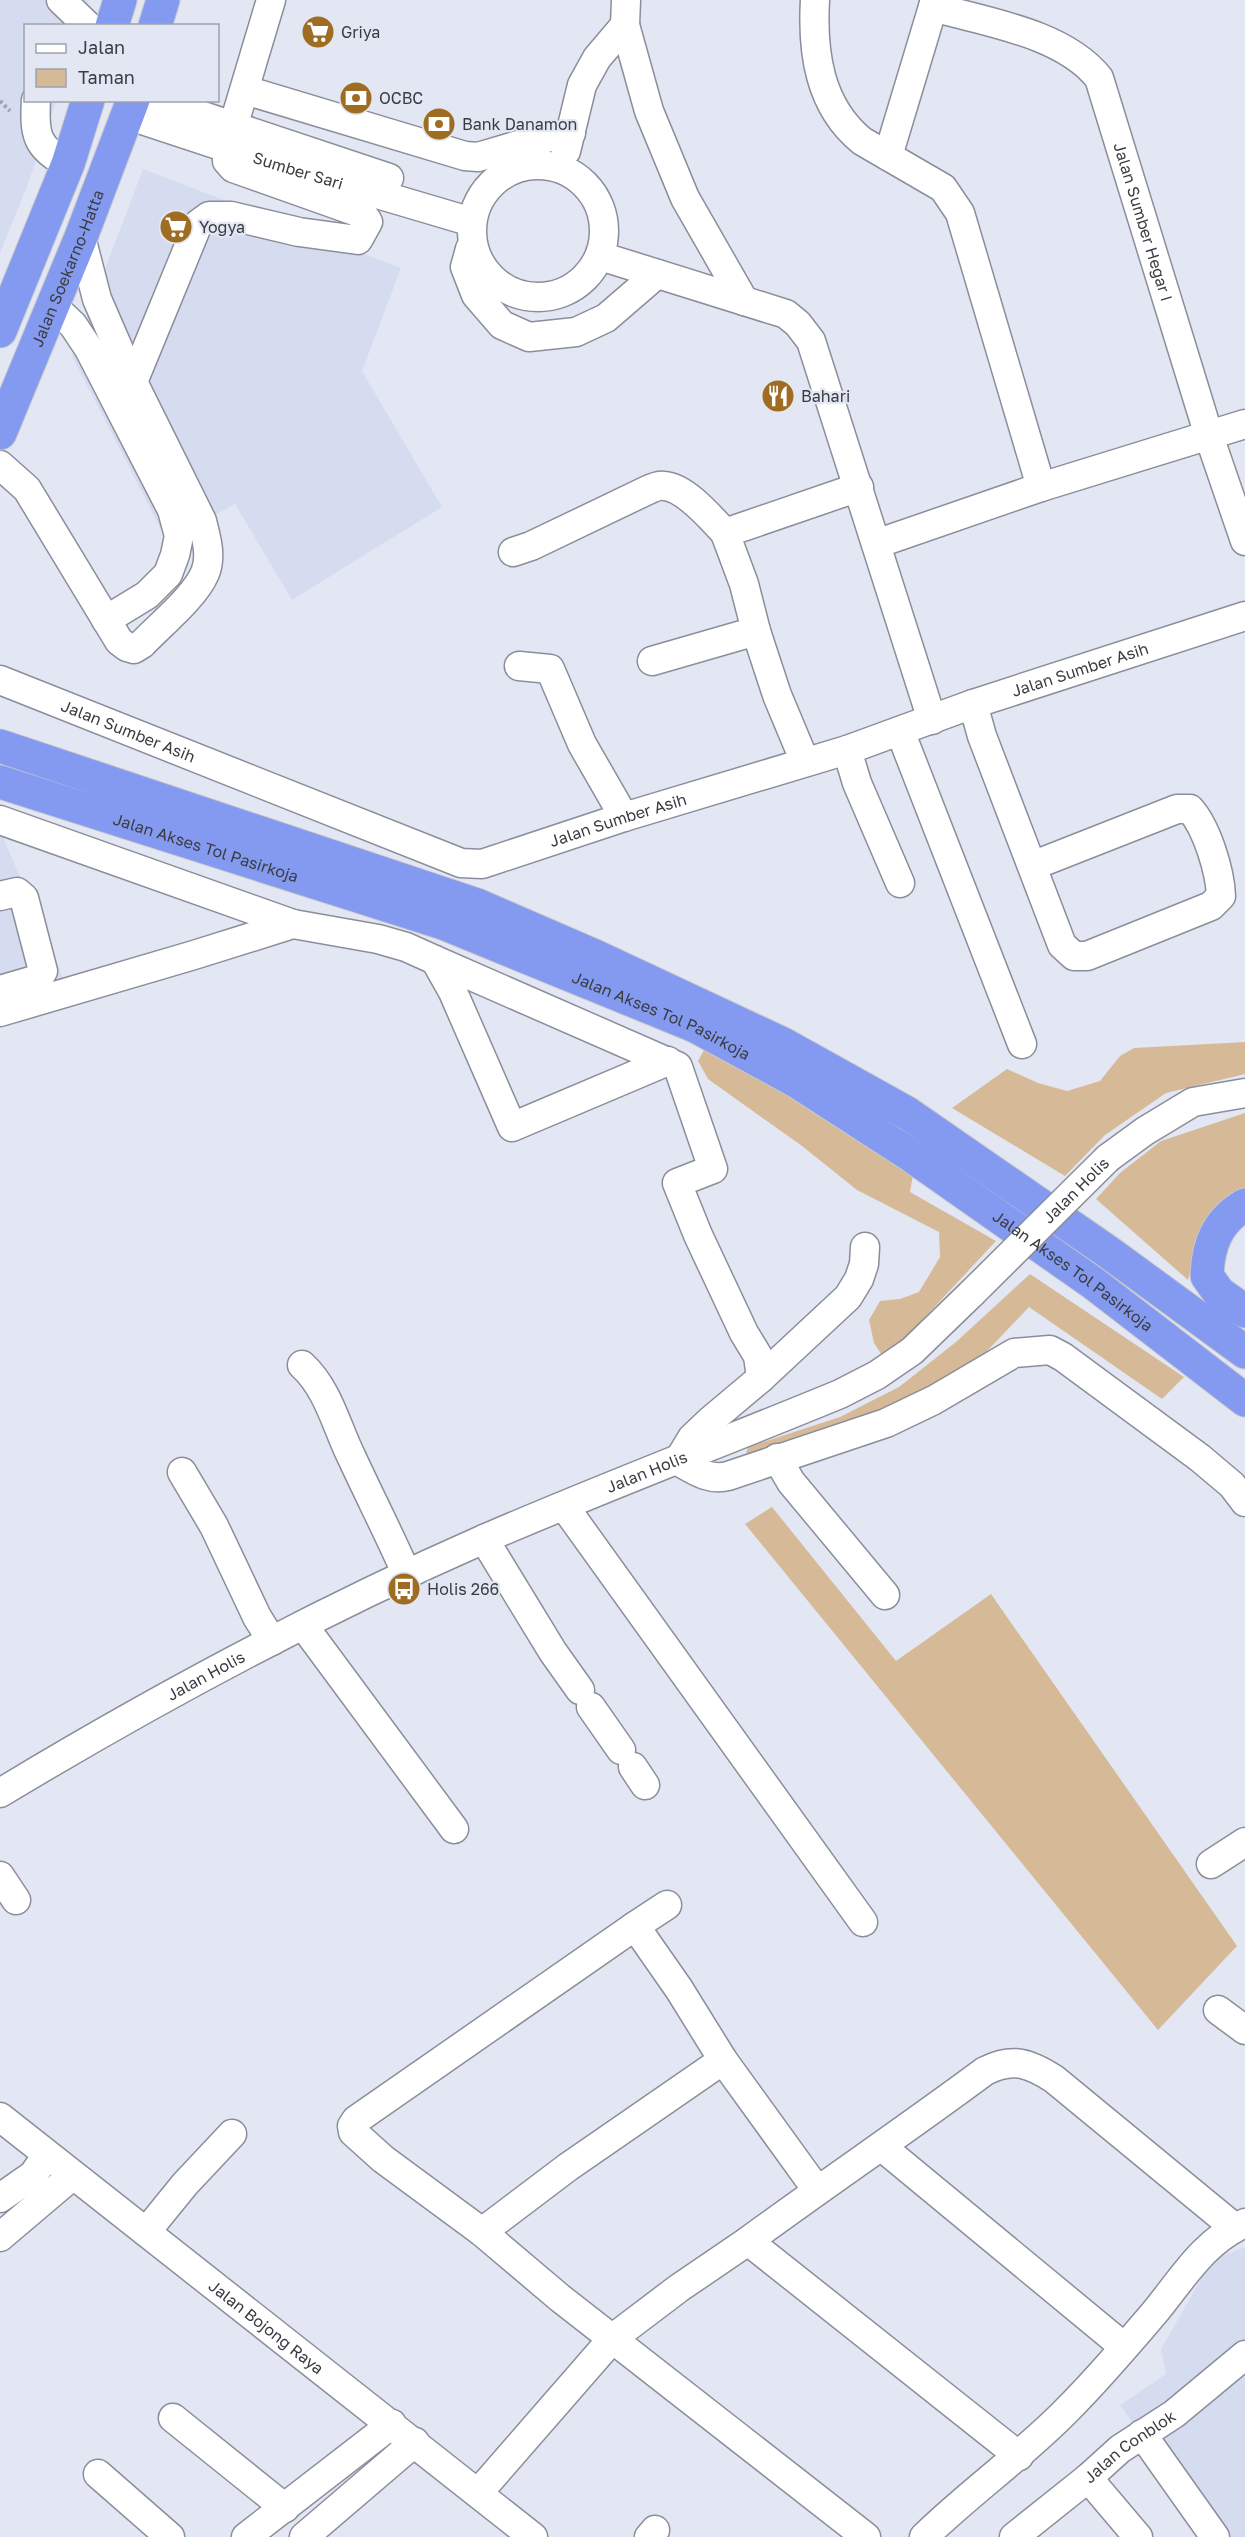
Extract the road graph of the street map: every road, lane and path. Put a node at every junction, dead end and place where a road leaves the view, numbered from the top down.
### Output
1 (120, 0) edge
2 (163, 0) edge
3 (271, 0) edge
4 (815, 0) edge
5 (64, 1) edge
6 (934, 4) edge
7 (626, 13) edge
8 (86, 24) edge
9 (113, 24) edge
10 (156, 24) edge
11 (245, 90) junction
12 (36, 102) edge
13 (87, 102) edge
14 (138, 105) edge
15 (571, 133) junction
16 (231, 137) junction
17 (888, 156) junction
18 (68, 164) junction
19 (562, 168) junction
20 (473, 223) junction
21 (81, 237) junction
22 (600, 256) junction
23 (657, 274) junction
24 (744, 301) junction
25 (53, 306) junction
26 (0, 331) edge
27 (133, 382) junction
28 (1245, 424) edge
29 (0, 433) edge
30 (1209, 436) junction
31 (0, 465) edge
32 (859, 487) junction
33 (1041, 487) junction
34 (725, 533) junction
35 (1245, 541) edge
36 (876, 544) junction
37 (513, 552) dead end
38 (1245, 616) edge
39 (106, 620) junction
40 (756, 631) junction
41 (652, 660) dead end
42 (519, 666) dead end
43 (0, 680) edge
44 (973, 704) junction
45 (932, 720) junction
46 (900, 731) junction
47 (0, 746) edge
48 (847, 750) junction
49 (805, 762) junction
50 (0, 782) edge
51 (16, 790) edge
52 (624, 818) junction
53 (0, 820) edge
54 (1032, 866) junction
55 (900, 883) dead end
56 (6, 894) edge
57 (292, 924) junction
58 (435, 960) junction
59 (0, 978) edge
60 (0, 990) edge
61 (0, 1012) edge
62 (1022, 1044) dead end
63 (678, 1067) junction
64 (1245, 1093) edge
65 (1245, 1205) edge
66 (865, 1247) dead end
67 (1245, 1311) edge
68 (1245, 1352) edge
69 (302, 1365) dead end
70 (761, 1378) junction
71 (1245, 1400) edge
72 (777, 1458) junction
73 (678, 1461) junction
74 (182, 1472) dead end
75 (1245, 1502) edge
76 (564, 1506) junction
77 (484, 1539) junction
78 (407, 1575) junction
79 (885, 1595) dead end
80 (303, 1625) junction
81 (272, 1641) junction
82 (633, 1767) dead end
83 (0, 1793) edge
84 (453, 1829) dead end
85 (1245, 1842) edge
86 (1211, 1864) dead end
87 (0, 1876) edge
88 (16, 1900) dead end
89 (667, 1905) dead end
90 (863, 1922) dead end
91 (635, 1926) junction
92 (1218, 2010) dead end
93 (1245, 2030) edge
94 (723, 2060) junction
95 (0, 2117) edge
96 (232, 2134) dead end
97 (882, 2147) junction
98 (47, 2155) junction
99 (72, 2176) junction
100 (817, 2190) junction
101 (0, 2198) edge
102 (1240, 2226) edge
103 (146, 2232) junction
104 (482, 2232) junction
105 (0, 2237) edge
106 (748, 2241) junction
107 (613, 2338) junction
108 (1124, 2348) junction
109 (1245, 2355) edge
110 (173, 2418) dead end
111 (393, 2424) junction
112 (1142, 2434) junction
113 (415, 2442) junction
114 (1019, 2456) junction
115 (98, 2474) dead end
116 (1088, 2478) junction
117 (479, 2492) junction
118 (285, 2508) junction
119 (170, 2537) edge
120 (246, 2537) edge
121 (304, 2537) edge
122 (533, 2537) edge
123 (866, 2537) edge
124 (924, 2537) edge
125 (1014, 2537) edge
126 (1138, 2537) edge
127 (1215, 2537) edge

1 - 9 highway
2 - 10 highway
3 - 11 street
4 - 17 street
5 - 8 street
6 - 17 street
6 - 30 street, Jalan Sumber Hegar I
7 - 15 street
7 - 24 street
11 - 15 street
11 - 16 street
12 - 18 street
13 - 18 highway
14 - 16 street, Sumber Sari
14 - 21 highway, Jalan Soekarno-Hatta
15 - 19 street
16 - 20 street, Sumber Sari
16 - 27 street
17 - 33 street
18 - 26 highway
19 - 20 street
19 - 22 street
20 - 22 street
20 - 23 street
21 - 25 highway, Jalan Soekarno-Hatta
21 - 27 street
22 - 23 street
23 - 24 street
24 - 32 street
25 - 29 highway, Jalan Soekarno-Hatta
25 - 39 street
27 - 39 street
28 - 30 street
30 - 33 street
30 - 35 street, Jalan Sumber Hegar I
31 - 39 street
32 - 34 street
32 - 36 street
33 - 36 street
34 - 37 street
34 - 40 street
36 - 45 street
38 - 44 street, Jalan Sumber Asih
40 - 41 street
40 - 49 street
42 - 52 street
43 - 52 street, Jalan Sumber Asih
44 - 45 street, Jalan Sumber Asih
44 - 54 street
45 - 46 street, Jalan Sumber Asih
46 - 48 street, Jalan Sumber Asih
46 - 62 street
47 - 68 highway, Jalan Akses Tol Pasirkoja
48 - 49 street, Jalan Sumber Asih
48 - 55 street
49 - 52 street, Jalan Sumber Asih
50 - 51 highway, Jalan Akses Tol Pasirkoja
51 - 71 highway, Jalan Akses Tol Pasirkoja
53 - 57 street
54 - 54 street
56 - 59 street
56 - 60 street
57 - 58 street
57 - 61 street
58 - 63 street
58 - 63 street
63 - 70 street
64 - 73 street, Jalan Holis, bridge
65 - 67 highway
66 - 70 street
69 - 78 street
70 - 73 street
72 - 73 street
72 - 75 street
72 - 79 street
73 - 76 street, Jalan Holis
74 - 81 street
76 - 77 street, Jalan Holis
76 - 90 street
77 - 78 street, Jalan Holis
77 - 82 street
78 - 80 street, Jalan Holis
80 - 81 street, Jalan Holis
80 - 84 street
81 - 83 street, Jalan Holis
85 - 86 street
87 - 88 street
89 - 91 street
91 - 94 street
91 - 104 street
92 - 93 street
94 - 100 street
94 - 104 street
95 - 98 street, Jalan Bojong Raya
96 - 103 street
97 - 100 street
97 - 102 street
97 - 108 street
98 - 99 street, Jalan Bojong Raya
98 - 101 street
99 - 103 street, Jalan Bojong Raya
99 - 105 street
100 - 106 street
102 - 108 street
103 - 111 street, Jalan Bojong Raya
104 - 107 street
106 - 107 street
106 - 114 street
107 - 117 street
107 - 123 street
108 - 114 street
109 - 112 street, Jalan Conblok
110 - 118 street
111 - 113 street, Jalan Bojong Raya
111 - 118 street
112 - 116 street, Jalan Conblok
112 - 127 street
113 - 117 street, Jalan Bojong Raya
113 - 121 street
114 - 124 street
115 - 119 street
116 - 125 street, Jalan Conblok
116 - 126 street
117 - 122 street, Jalan Bojong Raya
118 - 120 street

